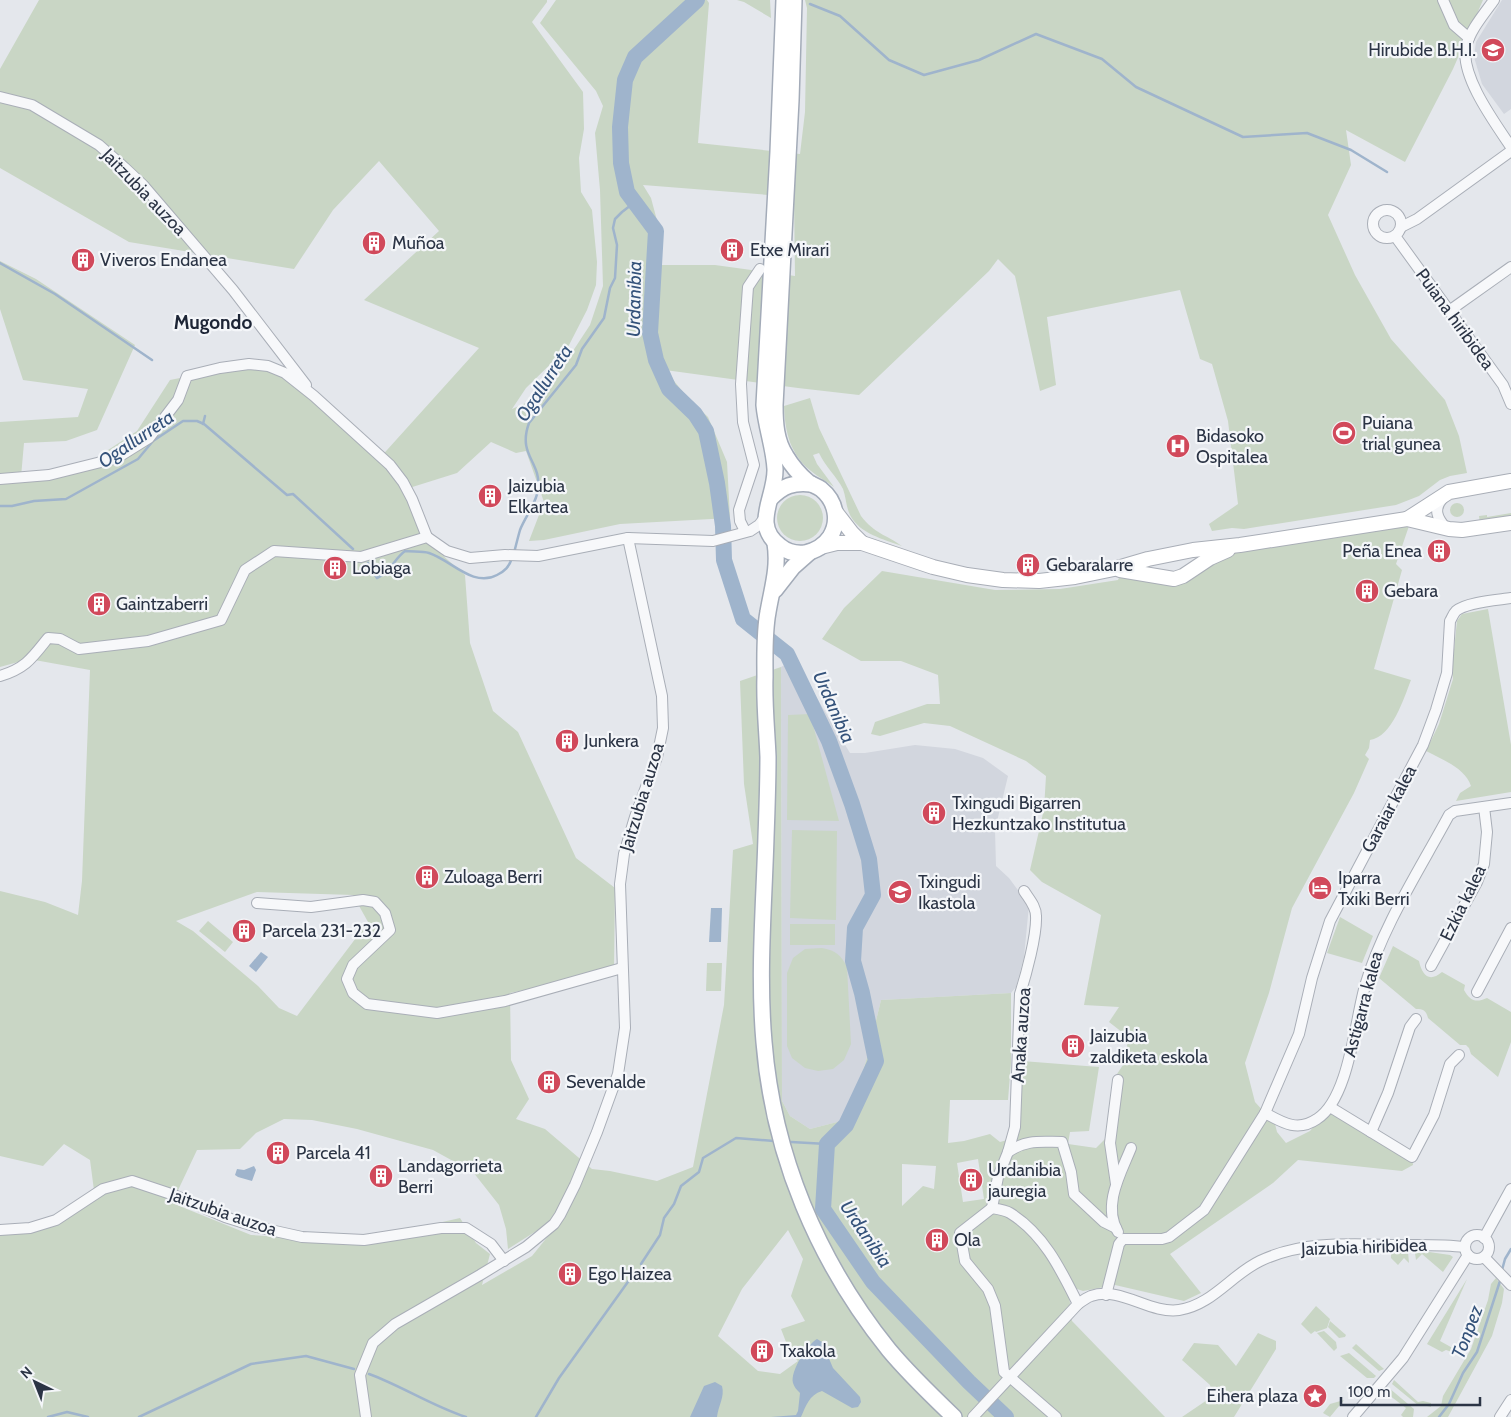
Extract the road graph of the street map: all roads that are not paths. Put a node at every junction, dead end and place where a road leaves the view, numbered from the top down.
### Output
1 (778, 0) edge
2 (784, 0) edge
3 (794, 0) edge
4 (1443, 0) edge
5 (1494, 0) edge
6 (1469, 38) junction
7 (0, 97) edge
8 (781, 99) junction
9 (1511, 147) edge
10 (1511, 151) edge
11 (1511, 267) edge
12 (760, 268) dead end
13 (1450, 311) junction
14 (1508, 387) edge
15 (314, 396) junction
16 (1511, 404) edge
17 (0, 479) edge
18 (1511, 481) edge
19 (811, 484) junction
20 (1454, 490) junction
21 (771, 498) junction
22 (835, 510) junction
23 (765, 517) junction
24 (1407, 519) junction
25 (1511, 523) edge
26 (1446, 528) junction
27 (744, 532) junction
28 (427, 537) junction
29 (628, 538) junction
30 (774, 541) junction
31 (862, 542) junction
32 (1240, 545) junction
33 (816, 549) junction
34 (1193, 550) junction
35 (1148, 559) junction
36 (1114, 570) junction
37 (1183, 576) junction
38 (1161, 578) junction
39 (772, 596) junction
40 (1511, 598) edge
41 (0, 676) edge
42 (1511, 803) edge
43 (1484, 808) junction
44 (1024, 891) dead end
45 (257, 903) dead end
46 (1511, 928) edge
47 (1431, 966) dead end
48 (622, 968) junction
49 (1477, 992) dead end
50 (1416, 1019) dead end
51 (1459, 1055) dead end
52 (1118, 1080) dead end
53 (1330, 1106) junction
54 (1265, 1113) junction
55 (1371, 1132) junction
56 (1131, 1148) dead end
57 (1008, 1152) junction
58 (1116, 1184) junction
59 (1511, 1189) edge
60 (992, 1208) junction
61 (1116, 1228) junction
62 (0, 1230) edge
63 (1484, 1238) junction
64 (1123, 1239) junction
65 (1467, 1251) junction
66 (1484, 1257) junction
67 (504, 1261) junction
68 (1511, 1285) edge
69 (1106, 1295) junction
70 (1078, 1304) junction
71 (1010, 1377) junction
72 (1511, 1400) edge
73 (366, 1417) edge
74 (954, 1417) edge
75 (973, 1417) edge
76 (1056, 1417) edge
77 (1353, 1417) edge
78 (1500, 1417) edge

1 - 8 main road
2 - 8 main road
3 - 19 main road
4 - 6 street
5 - 6 street
6 - 9 street
7 - 15 street, Jaitzubia auzoa
8 - 21 main road
10 - 13 street, Puiana hiribidea
11 - 13 street
12 - 27 street
13 - 14 street, Puiana hiribidea
14 - 16 street, Puiana hiribidea
15 - 17 street, Jaitzubia auzoa
15 - 28 street, Jaitzubia auzoa
18 - 20 street
19 - 21 main road
19 - 22 main road
20 - 24 street
20 - 26 street
21 - 23 main road
22 - 31 street
22 - 33 main road
23 - 27 street
23 - 30 main road
24 - 26 street
24 - 32 street
25 - 26 street
27 - 29 street
27 - 30 street
28 - 29 street
28 - 41 street
29 - 48 street, Jaitzubia auzoa
30 - 33 main road
30 - 39 main road
31 - 33 street
31 - 36 street
32 - 34 street
32 - 37 street
33 - 39 main road
34 - 35 street
34 - 37 street
35 - 36 street
35 - 38 street
36 - 38 street
37 - 38 street
39 - 74 main road
40 - 54 street, Garaiar kalea
42 - 43 street, Astigarra kalea
43 - 47 street, Ezkia kalea
43 - 53 street, Astigarra kalea
44 - 57 street, Anaka auzoa
45 - 48 street
46 - 49 street
48 - 67 street, Jaitzubia auzoa
50 - 55 street
51 - 55 street
52 - 58 street
53 - 54 street, Astigarra kalea
53 - 55 street
54 - 64 street
56 - 58 street
57 - 60 street, Anaka auzoa
57 - 61 street
58 - 61 street
59 - 63 street
60 - 70 street
60 - 71 street
61 - 64 street
62 - 67 street, Jaitzubia auzoa
63 - 65 street
63 - 66 street
64 - 69 street
65 - 66 street
65 - 69 street, Jaizubia hiribidea
65 - 77 street
66 - 68 street
67 - 73 street, Jaitzubia auzoa
69 - 70 street, Jaizubia hiribidea
70 - 71 street, Jaizubia hiribidea
71 - 75 street, Jaizubia hiribidea
71 - 76 street
72 - 78 street

